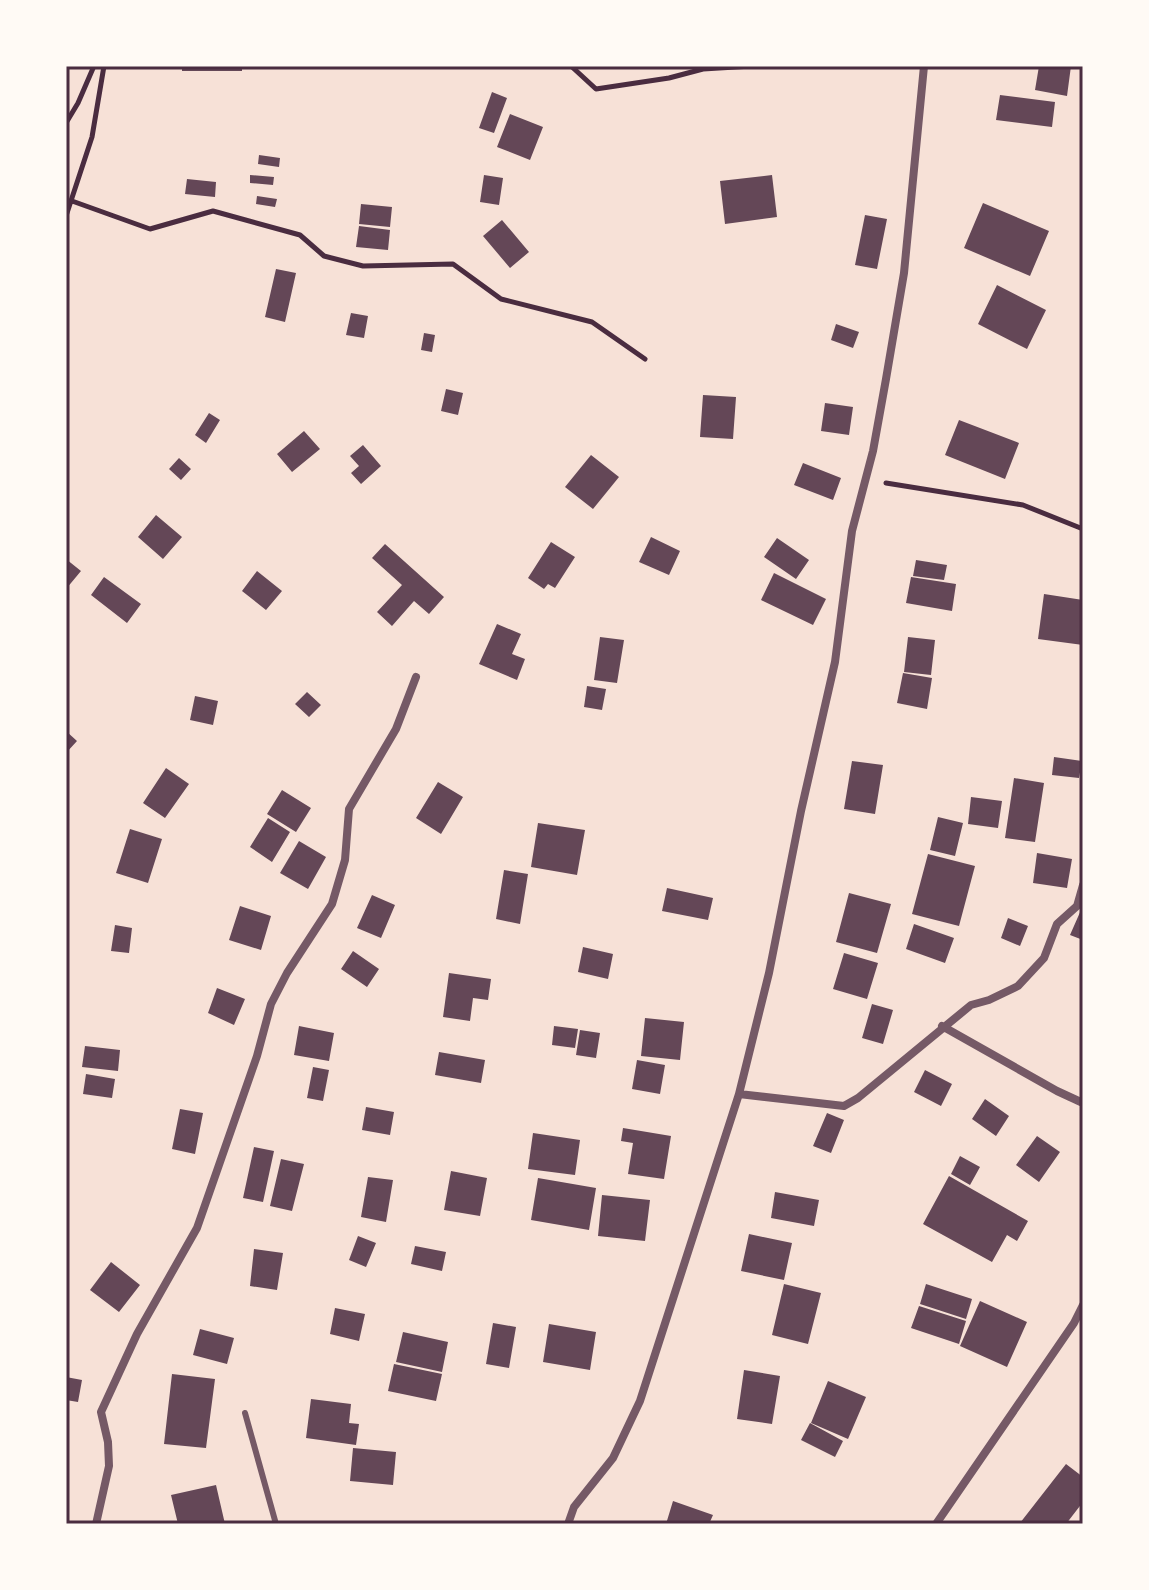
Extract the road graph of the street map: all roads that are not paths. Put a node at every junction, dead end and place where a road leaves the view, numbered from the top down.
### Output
1 (924, 66) edge
2 (416, 677) dead end
3 (1083, 885) edge
4 (942, 1026) junction
5 (739, 1094) junction
6 (1083, 1103) edge
7 (1083, 1305) edge
8 (1078, 1325) edge
9 (245, 1413) dead end
10 (96, 1524) edge
11 (276, 1524) edge
12 (568, 1524) edge
13 (936, 1524) edge

1 - 5 street
2 - 10 street
3 - 4 street
4 - 5 street
4 - 6 street
5 - 12 street
7 - 8 street
8 - 13 street
9 - 11 lane

